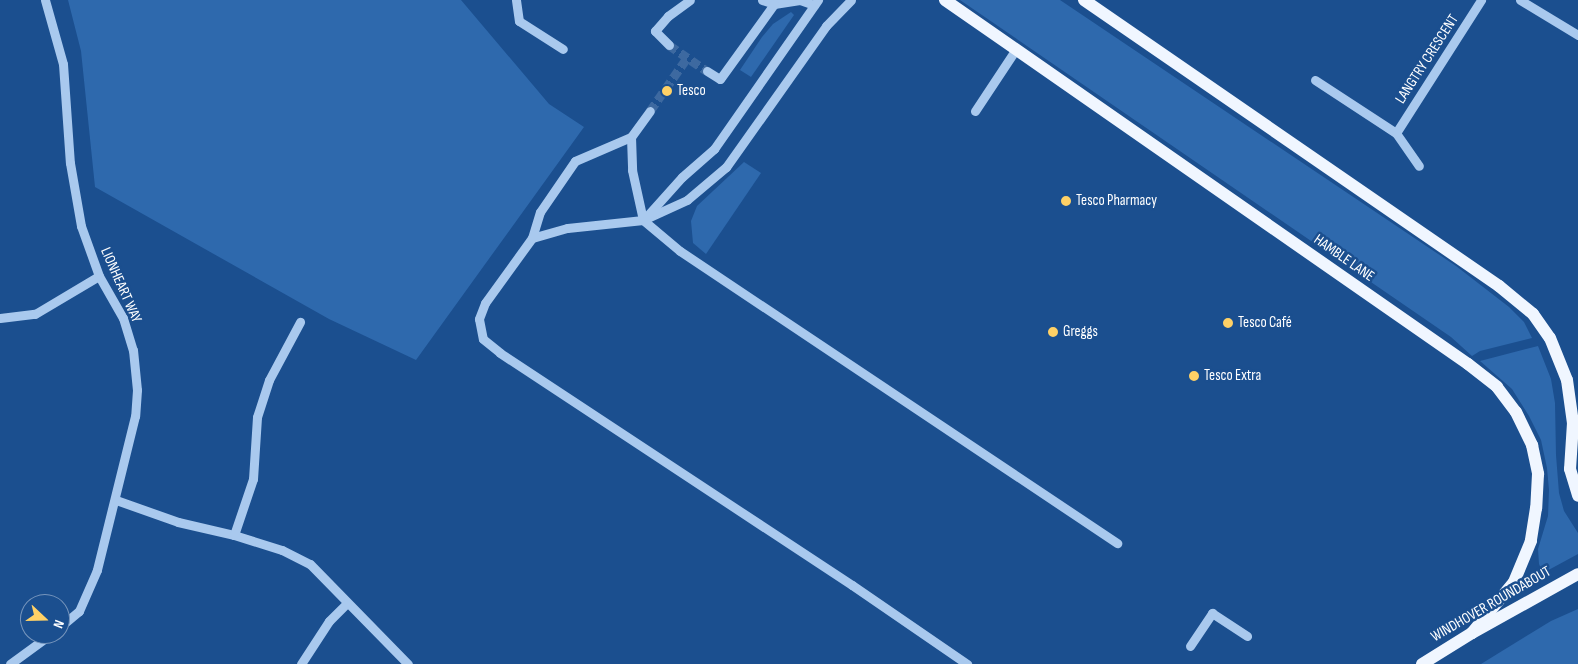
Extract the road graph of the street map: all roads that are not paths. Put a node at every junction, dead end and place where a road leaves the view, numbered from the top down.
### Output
1 (46, 0) edge
2 (516, 0) edge
3 (690, 0) edge
4 (762, 0) edge
5 (851, 0) edge
6 (945, 0) edge
7 (1084, 0) edge
8 (1481, 0) edge
9 (1520, 0) edge
10 (816, 3) edge
11 (774, 4) junction
12 (1578, 36) edge
13 (669, 45) tunnel mouth
14 (1016, 49) junction
15 (563, 50) dead end
16 (707, 71) tunnel mouth
17 (1315, 80) dead end
18 (974, 110) dead end
19 (650, 111) tunnel mouth
20 (1396, 133) junction
21 (631, 137) junction
22 (1419, 166) dead end
23 (643, 220) junction
24 (532, 238) junction
25 (99, 276) junction
26 (0, 318) edge
27 (300, 322) dead end
28 (1578, 496) edge
29 (116, 500) junction
30 (234, 535) junction
31 (1118, 543) dead end
32 (1578, 574) edge
33 (347, 603) junction
34 (70, 619) edge
35 (1472, 632) junction
36 (1247, 636) dead end
37 (37, 644) edge
38 (1190, 646) dead end
39 (10, 664) edge
40 (301, 664) edge
41 (408, 664) edge
42 (967, 664) edge
43 (1422, 664) edge

1 - 25 street, LIONHEART WAY
2 - 15 street
3 - 13 street
4 - 11 street
5 - 23 street
6 - 14 main road, HAMBLE LANE
7 - 28 main road
8 - 20 street, LANGTRY CRESCENT
9 - 12 street
10 - 11 street
10 - 23 street
11 - 16 street
14 - 18 street
14 - 35 main road, HAMBLE LANE
17 - 20 street
19 - 21 street
20 - 22 street
21 - 23 street
21 - 24 street
23 - 24 street
23 - 31 street
24 - 42 street
25 - 26 street
25 - 29 street, LIONHEART WAY
27 - 30 street
29 - 30 street
29 - 34 street, LIONHEART WAY
30 - 33 street
32 - 35 main road, WINDHOVER ROUNDABOUT
33 - 40 street
33 - 41 street
35 - 43 main road, WINDHOVER ROUNDABOUT
36 - 38 street
37 - 39 street

